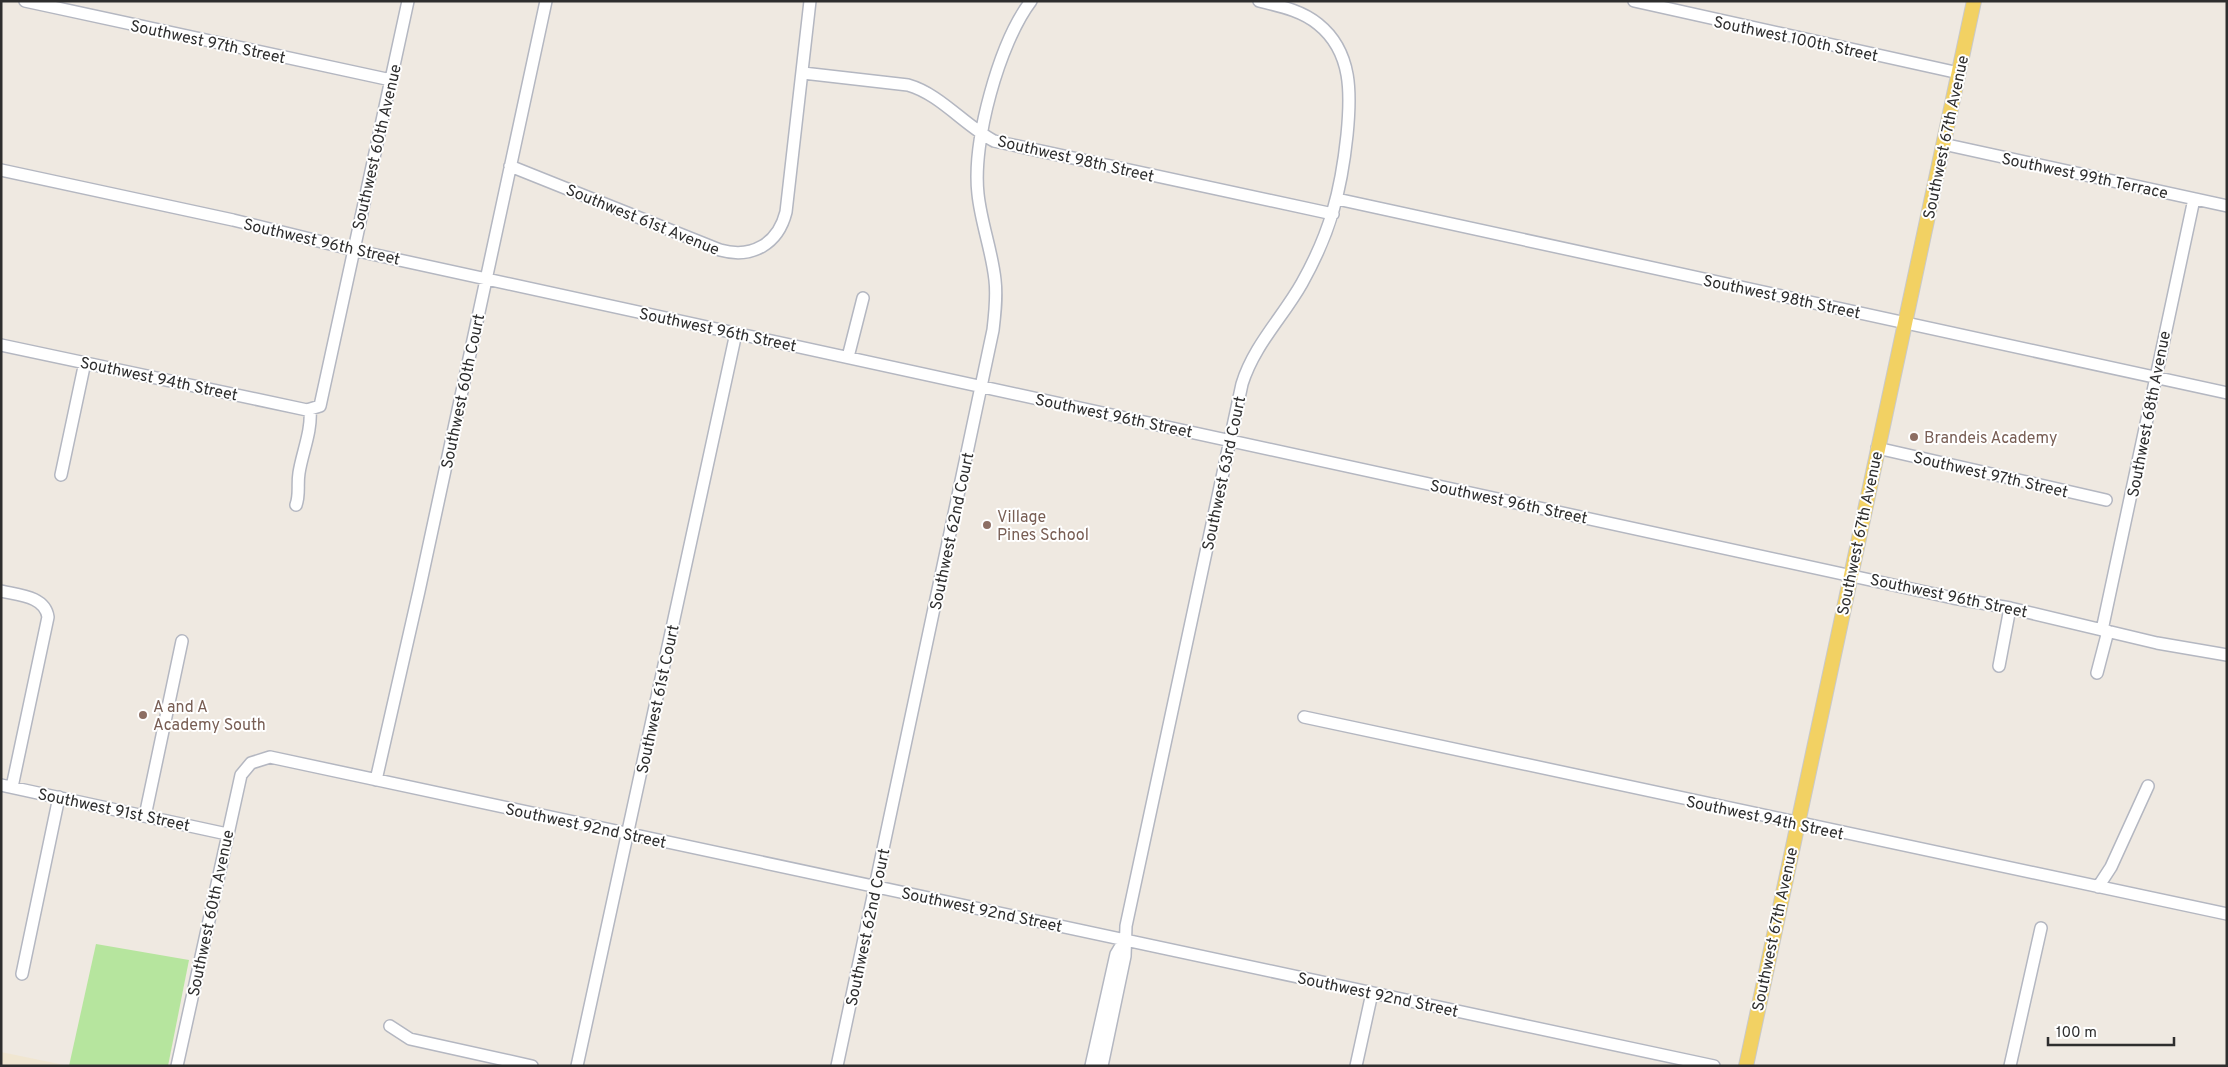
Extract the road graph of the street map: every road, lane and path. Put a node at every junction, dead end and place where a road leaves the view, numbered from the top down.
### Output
1 (25, 1) edge
2 (408, 1) edge
3 (546, 1) edge
4 (810, 1) edge
5 (1031, 1) edge
6 (1259, 1) edge
7 (1634, 1) edge
8 (1974, 1) edge
9 (1959, 73) junction
10 (803, 74) junction
11 (392, 80) junction
12 (982, 134) junction
13 (1943, 144) junction
14 (510, 166) junction
15 (1, 170) edge
16 (1337, 199) junction
17 (2194, 199) junction
18 (2227, 206) edge
19 (1332, 214) junction
20 (354, 250) junction
21 (486, 278) junction
22 (863, 298) dead end
23 (1905, 323) junction
24 (736, 333) junction
25 (1, 344) edge
26 (848, 357) junction
27 (85, 362) junction
28 (2156, 378) junction
29 (982, 386) junction
30 (2227, 393) edge
31 (313, 409) junction
32 (1230, 440) junction
33 (1877, 448) junction
34 (61, 475) dead end
35 (2106, 500) dead end
36 (296, 505) dead end
37 (1850, 575) junction
38 (1, 591) edge
39 (2010, 608) junction
40 (2105, 630) junction
41 (182, 641) dead end
42 (2227, 655) edge
43 (1999, 666) dead end
44 (2097, 673) dead end
45 (1304, 717) dead end
46 (251, 763) joint
47 (376, 780) junction
48 (7, 786) edge
49 (2148, 786) dead end
50 (59, 797) junction
51 (145, 816) junction
52 (1797, 824) junction
53 (628, 833) junction
54 (228, 834) junction
55 (876, 886) junction
56 (2102, 888) junction
57 (2227, 914) edge
58 (2041, 928) dead end
59 (1125, 939) junction
60 (22, 974) dead end
61 (1372, 993) junction
62 (390, 1026) dead end
63 (1101, 1043) junction
64 (177, 1066) edge
65 (532, 1066) edge
66 (577, 1066) edge
67 (837, 1066) edge
68 (1091, 1066) edge
69 (1102, 1066) edge
70 (1356, 1066) edge
71 (1714, 1066) edge
72 (1746, 1066) edge
73 (2010, 1066) edge

1 - 11 street, Southwest 97th Street
2 - 11 street, Southwest 60th Avenue
3 - 14 street, Southwest 60th Court
4 - 10 street, Southwest 61st Avenue
5 - 12 street, Southwest 62nd Court
6 - 16 street, Southwest 63rd Court
7 - 9 street, Southwest 100th Street
8 - 9 main road, Southwest 67th Avenue
9 - 13 main road, Southwest 67th Avenue
10 - 12 street, Southwest 98th Street
10 - 14 street, Southwest 61st Avenue
11 - 20 street, Southwest 60th Avenue
12 - 19 street, Southwest 98th Street
12 - 29 street, Southwest 62nd Court
13 - 17 street, Southwest 99th Terrace
13 - 23 main road, Southwest 67th Avenue
14 - 21 street, Southwest 60th Court
15 - 20 street, Southwest 96th Street
16 - 19 street, Southwest 63rd Court
16 - 23 street, Southwest 98th Street
17 - 18 street, Southwest 99th Terrace
17 - 28 street, Southwest 68th Avenue
19 - 32 street, Southwest 63rd Court
20 - 21 street, Southwest 96th Street
20 - 31 street, Southwest 60th Avenue
21 - 24 street, Southwest 96th Street
21 - 47 street, Southwest 60th Court
22 - 26 street
23 - 28 street, Southwest 98th Street
23 - 33 main road, Southwest 67th Avenue
24 - 26 street, Southwest 96th Street
24 - 53 street, Southwest 61st Court
25 - 27 street, Southwest 94th Street
26 - 29 street, Southwest 96th Street
27 - 31 street, Southwest 94th Street
27 - 34 street
28 - 30 street, Southwest 98th Street
28 - 40 street, Southwest 68th Avenue
29 - 32 street, Southwest 96th Street
29 - 55 street, Southwest 62nd Court
31 - 36 street, Southwest 60th Avenue
32 - 37 street, Southwest 96th Street
32 - 59 street, Southwest 63rd Court
33 - 35 street, Southwest 97th Street
33 - 37 main road, Southwest 67th Avenue
37 - 39 street, Southwest 96th Street
37 - 52 main road, Southwest 67th Avenue
38 - 48 street
39 - 40 street, Southwest 96th Street
39 - 43 street
40 - 42 street, Southwest 96th Street
40 - 44 street, Southwest 68th Avenue
41 - 51 street
45 - 52 street, Southwest 94th Street
46 - 47 street, Southwest 92nd Street
46 - 54 street, Southwest 60th Avenue
47 - 53 street, Southwest 92nd Street
48 - 50 street, Southwest 91st Street
49 - 56 street
50 - 51 street, Southwest 91st Street
50 - 60 street
51 - 54 street, Southwest 91st Street
52 - 56 street, Southwest 94th Street
52 - 72 main road, Southwest 67th Avenue
53 - 55 street, Southwest 92nd Street
53 - 66 street, Southwest 61st Court
54 - 64 street, Southwest 60th Avenue
55 - 59 street, Southwest 92nd Street
55 - 67 street, Southwest 62nd Court
56 - 57 street, Southwest 94th Street
58 - 73 street
59 - 61 street, Southwest 92nd Street
59 - 63 street, Southwest 63rd Court
61 - 70 street
61 - 71 street, Southwest 92nd Street
62 - 65 street
63 - 68 street, Southwest 63rd Court
63 - 69 street, Southwest 63rd Court

